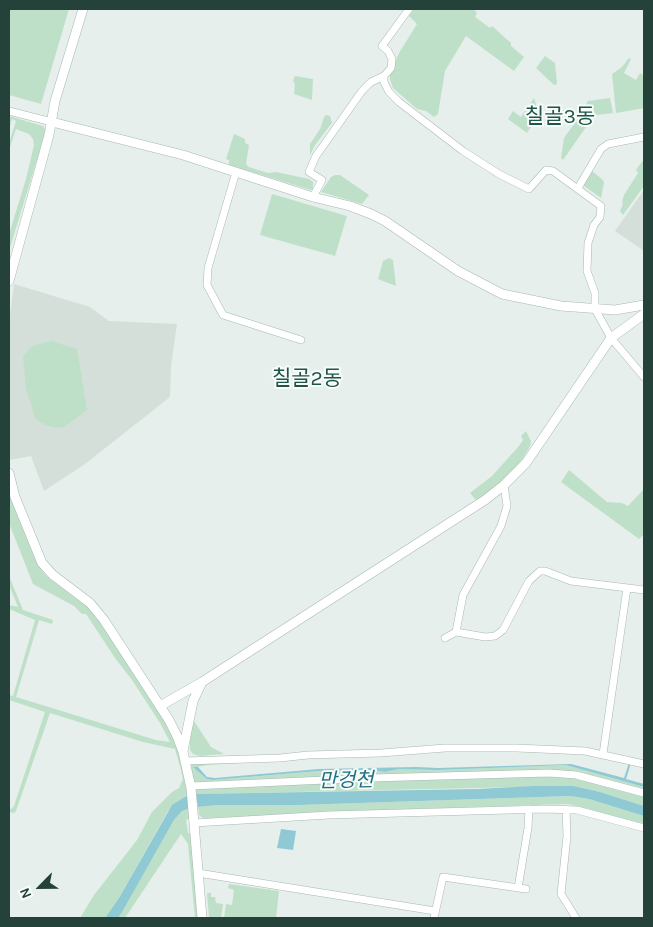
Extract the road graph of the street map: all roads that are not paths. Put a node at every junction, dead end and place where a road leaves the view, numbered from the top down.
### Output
1 (83, 9) edge
2 (408, 9) edge
3 (384, 76) junction
4 (9, 111) edge
5 (52, 122) junction
6 (644, 136) edge
7 (236, 172) junction
8 (578, 188) junction
9 (313, 197) junction
10 (9, 282) edge
11 (644, 305) edge
12 (595, 309) junction
13 (644, 314) edge
14 (611, 338) junction
15 (301, 340) dead end
16 (644, 377) edge
17 (9, 473) edge
18 (504, 485) junction
19 (12, 496) edge
20 (627, 588) junction
21 (644, 590) edge
22 (456, 632) junction
23 (445, 638) dead end
24 (202, 682) junction
25 (160, 706) junction
26 (603, 754) junction
27 (184, 756) junction
28 (644, 764) edge
29 (191, 787) junction
30 (644, 793) edge
31 (529, 809) junction
32 (566, 809) junction
33 (194, 820) junction
34 (644, 828) edge
35 (198, 873) junction
36 (435, 914) edge
37 (202, 918) edge
38 (576, 918) edge

1 - 5 street
2 - 3 street
3 - 8 street
3 - 9 street
4 - 5 street
5 - 7 street
5 - 10 street
6 - 8 street
7 - 9 street
7 - 15 street
8 - 12 street
9 - 12 street
11 - 12 street
12 - 14 street
13 - 14 street
14 - 16 street
14 - 18 street
17 - 19 street
18 - 22 street
18 - 24 street
19 - 25 street
20 - 21 street
20 - 22 street
20 - 26 street
22 - 23 street
24 - 25 street
24 - 27 street
25 - 27 street
26 - 27 street
26 - 28 street
27 - 29 street
29 - 30 street
29 - 33 street
31 - 32 street
31 - 33 street
31 - 36 street
32 - 34 street
32 - 38 street
33 - 35 street
35 - 36 street
35 - 37 street

